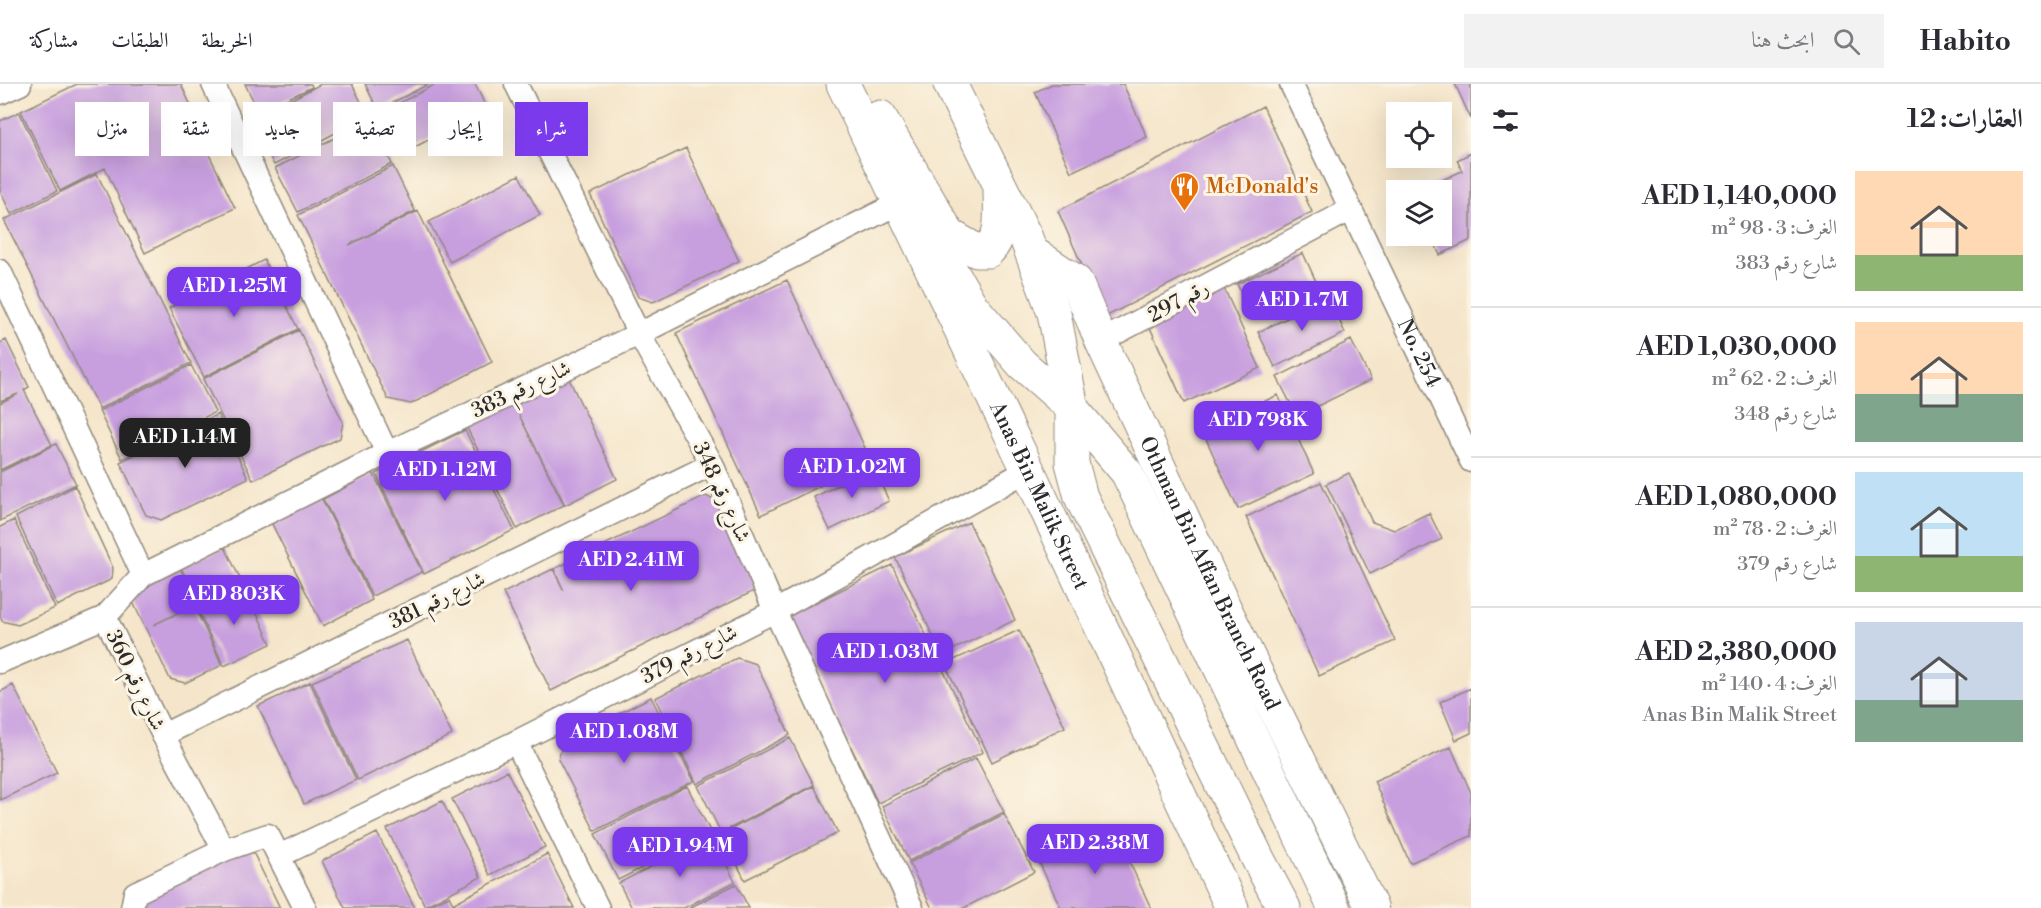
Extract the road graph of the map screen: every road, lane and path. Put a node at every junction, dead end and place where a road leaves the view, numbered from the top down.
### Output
1 (20, 84) edge
2 (213, 84) edge
3 (516, 84) edge
4 (843, 84) edge
5 (861, 84) edge
6 (950, 84) edge
7 (1291, 84) edge
8 (0, 93) edge
9 (1000, 185) junction
10 (899, 203) junction
11 (1350, 210) junction
12 (1032, 252) junction
13 (0, 271) edge
14 (639, 333) junction
15 (1101, 341) junction
16 (1072, 408) junction
17 (387, 453) junction
18 (1471, 460) edge
19 (711, 464) junction
20 (1028, 470) junction
21 (142, 575) junction
22 (775, 611) junction
23 (105, 617) junction
24 (0, 662) edge
25 (163, 735) junction
26 (516, 742) junction
27 (224, 850) junction
28 (279, 856) junction
29 (132, 908) edge
30 (305, 908) edge
31 (598, 908) edge
32 (912, 908) edge
33 (1232, 908) edge
34 (1284, 908) edge
35 (1334, 908) edge
36 (1372, 908) edge

1 - 8 street
2 - 17 street
3 - 14 street, شارع رقم 348
4 - 10 main road, Anas Bin Malik Street
4 - 16 main road
5 - 9 main road
6 - 9 main road, Anas Bin Malik Street
7 - 11 street, No. 254
9 - 12 main road, Anas Bin Malik Street
10 - 14 street, شارع رقم 383
10 - 20 main road, Anas Bin Malik Street
11 - 15 street, رقم 297
11 - 18 street, No. 254
12 - 15 main road, Othman Bin Affan Branch Road
12 - 16 main road, Anas Bin Malik Street
13 - 21 street
14 - 17 street, شارع رقم 383
14 - 19 street, شارع رقم 348
15 - 36 main road, Othman Bin Affan Branch Road
16 - 34 main road, Anas Bin Malik Street
16 - 35 main road
17 - 21 street, شارع رقم 383
19 - 22 street, شارع رقم 348
19 - 25 street, شارع رقم 381
20 - 22 street, شارع رقم 379
20 - 33 main road, Anas Bin Malik Street
21 - 23 street, شارع رقم 360
22 - 26 street, شارع رقم 379
22 - 32 street, شارع رقم 348
23 - 24 street
23 - 25 street, شارع رقم 360
25 - 27 street, شارع رقم 360
26 - 28 street, شارع رقم 379
26 - 31 street
27 - 28 street
27 - 29 street
28 - 30 street

